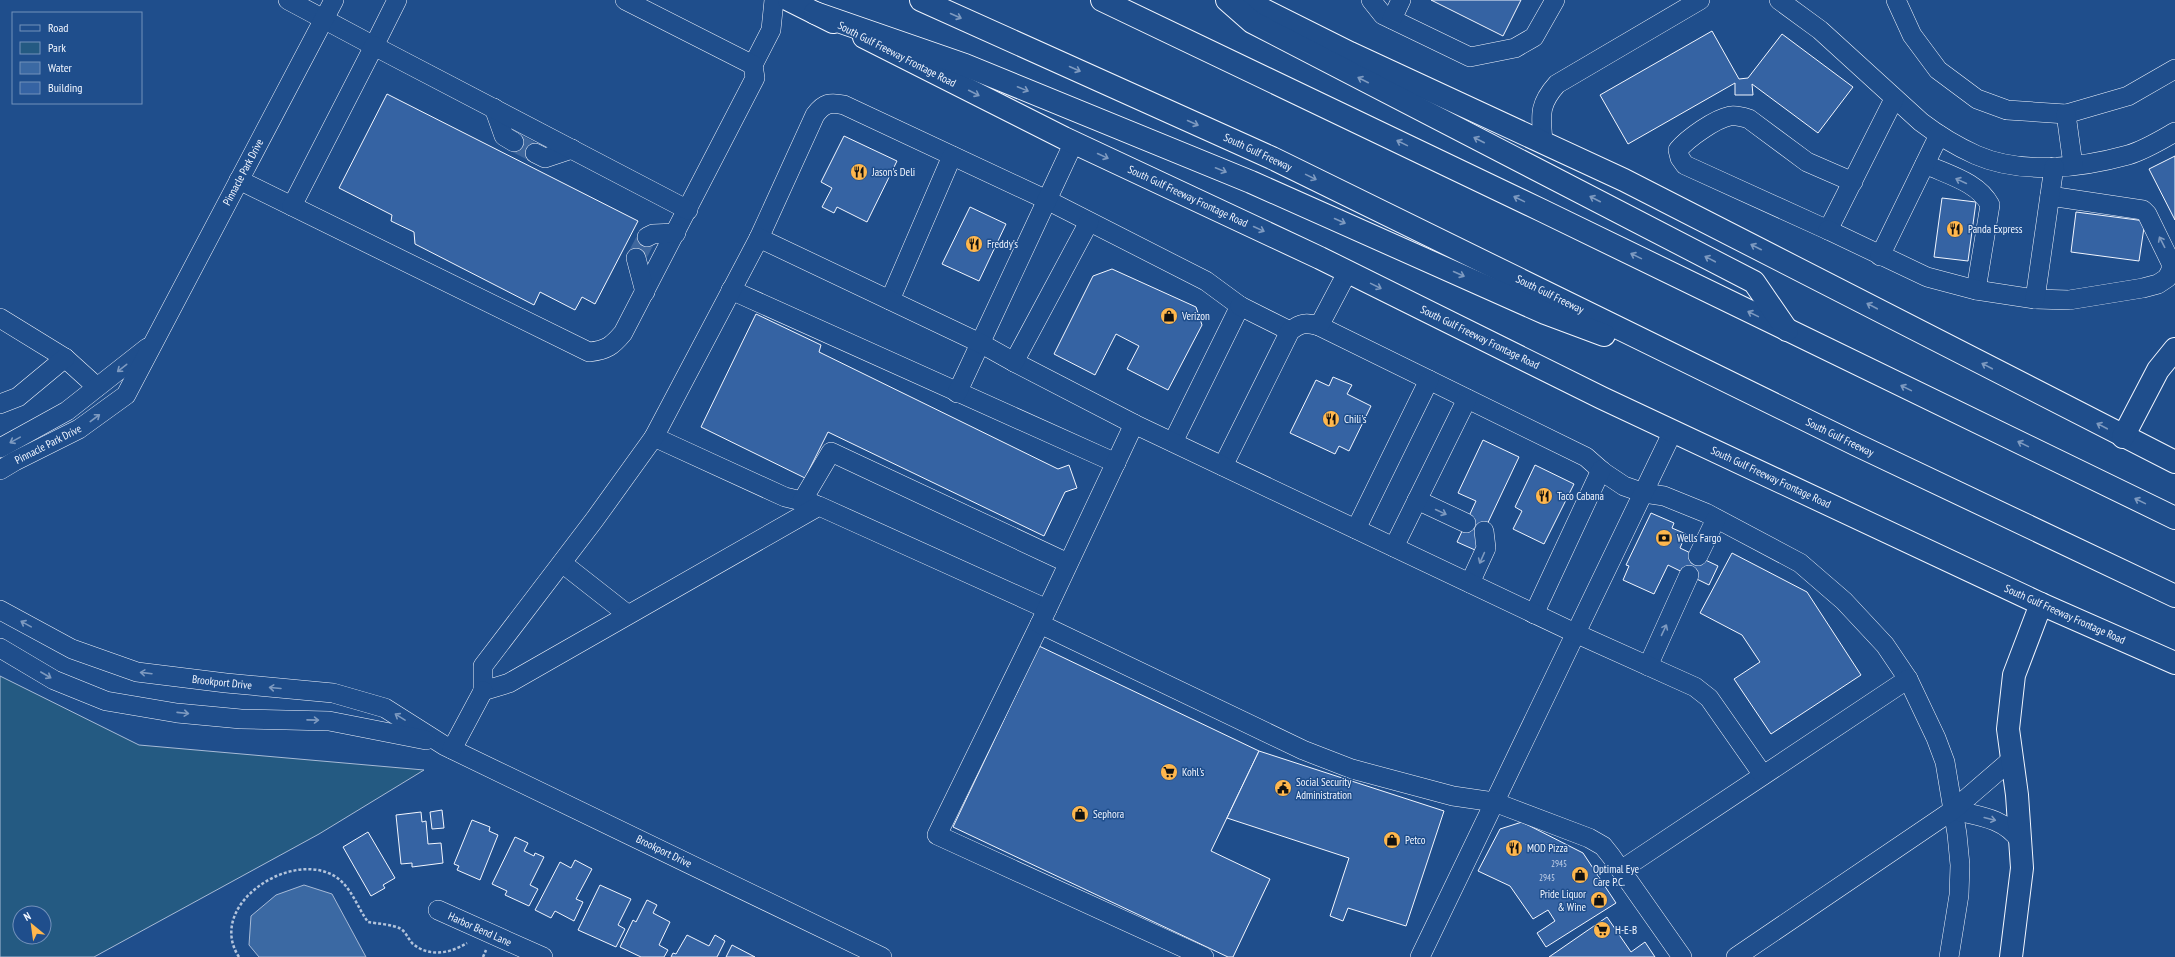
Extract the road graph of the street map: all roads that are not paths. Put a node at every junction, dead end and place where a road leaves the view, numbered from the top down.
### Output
1 (288, 0) edge
2 (334, 0) edge
3 (397, 0) edge
4 (625, 0) edge
5 (774, 0) edge
6 (789, 0) edge
7 (921, 0) edge
8 (1102, 0) edge
9 (1227, 0) edge
10 (1244, 0) edge
11 (1371, 0) edge
12 (1401, 0) edge
13 (1555, 0) edge
14 (1700, 0) edge
15 (1779, 0) edge
16 (1896, 0) edge
17 (815, 13) junction
18 (324, 19) junction
19 (1392, 19) junction
20 (374, 46) junction
21 (753, 65) junction
22 (2175, 69) edge
23 (1894, 99) junction
24 (494, 108) junction
25 (2066, 114) junction
26 (2175, 132) edge
27 (1939, 136) junction
28 (514, 142) tunnel mouth
29 (1074, 142) junction
30 (1543, 142) junction
31 (572, 149) junction
32 (535, 153) tunnel mouth
33 (952, 156) junction
34 (1925, 164) junction
35 (2064, 166) junction
36 (239, 180) junction
37 (1853, 182) junction
38 (2050, 196) junction
39 (1047, 200) junction
40 (292, 206) junction
41 (688, 210) junction
42 (1089, 222) junction
43 (1828, 230) junction
44 (676, 233) junction
45 (647, 237) dead end
46 (759, 238) junction
47 (1880, 256) junction
48 (636, 258) tunnel mouth
49 (1348, 271) junction
50 (731, 290) junction
51 (1976, 290) junction
52 (645, 292) junction
53 (2035, 299) junction
54 (890, 300) junction
55 (1240, 306) junction
56 (0, 318) edge
57 (1319, 326) junction
58 (1290, 331) junction
59 (1788, 331) junction
60 (980, 343) junction
61 (153, 344) junction
62 (2175, 349) edge
63 (65, 358) junction
64 (1014, 362) junction
65 (1715, 376) junction
66 (1429, 380) junction
67 (97, 387) junction
68 (957, 393) junction
69 (1467, 398) junction
70 (0, 404) edge
71 (1134, 424) junction
72 (1673, 431) junction
73 (654, 436) junction
74 (2123, 437) junction
75 (1173, 442) junction
76 (0, 448) edge
77 (2175, 462) edge
78 (1116, 463) junction
79 (1223, 466) junction
80 (0, 470) edge
81 (1601, 470) junction
82 (1644, 493) junction
83 (1417, 500) junction
84 (811, 504) junction
85 (2175, 518) edge
86 (1716, 519) junction
87 (1466, 523) dead end
88 (1356, 529) junction
89 (1484, 532) dead end
90 (1394, 547) junction
91 (1698, 556) dead end
92 (562, 563) junction
93 (1068, 563) junction
94 (1689, 575) dead end
95 (1470, 583) junction
96 (2175, 596) edge
97 (2041, 604) junction
98 (0, 610) edge
99 (627, 614) junction
100 (1534, 614) junction
101 (1043, 616) junction
102 (1575, 633) junction
103 (0, 648) edge
104 (2175, 663) edge
105 (1648, 666) junction
106 (1908, 679) junction
107 (483, 691) junction
108 (448, 747) junction
109 (2011, 760) junction
110 (1763, 776) junction
111 (1494, 802) junction
112 (1953, 810) junction
113 (2020, 840) junction
114 (1621, 870) junction
115 (438, 910) dead end
116 (543, 957) edge
117 (882, 957) edge
118 (1204, 957) edge
119 (1420, 957) edge
120 (1682, 957) edge
121 (1736, 957) edge
122 (1949, 957) edge
123 (2011, 957) edge

1 - 18 street
2 - 18 street, Pinnacle Park Drive
3 - 20 street
4 - 21 street
5 - 21 street
6 - 17 main road, South Gulf Freeway Frontage Road
7 -> 65 main road, South Gulf Freeway
59 -> 8 main road
59 -> 9 main road
10 - 30 main road
11 - 19 street
12 - 19 street
13 - 19 street
14 - 30 street
15 - 23 street
16 - 25 street
17 -> 29 main road, South Gulf Freeway Frontage Road
17 -> 65 main road
18 - 20 street
18 - 36 street, Pinnacle Park Drive
20 - 24 street
20 - 40 street
21 - 41 street
22 - 25 street
23 - 27 street
23 - 37 street
24 - 28 street
24 - 31 street
25 - 35 street
26 - 35 street
27 - 34 street
27 - 35 street
29 - 39 street
29 -> 49 main road, South Gulf Freeway Frontage Road
74 -> 30 main road
31 - 32 street
31 - 41 street
33 - 39 street
33 - 46 street
33 - 54 street
34 - 47 street
51 -> 34 street
35 - 38 street
36 - 40 street
36 - 61 street, Pinnacle Park Drive
37 - 43 street
37 - 43 street
38 - 53 street
53 -> 38 street
39 - 42 street
39 - 60 street
40 - 52 street
41 - 44 street
42 - 55 street
42 - 64 street
43 - 47 street
44 - 45 street
44 - 52 street
46 - 50 street
46 - 54 street
47 - 51 street
48 - 52 street
49 - 57 street
49 -> 72 main road, South Gulf Freeway Frontage Road
50 - 68 street
50 - 73 street
51 - 53 street
54 - 60 street
55 - 58 street
55 - 75 street
56 - 63 street
57 - 58 street
57 - 66 street
58 - 79 street
85 -> 59 main road
60 - 64 street
60 - 68 street
61 -> 67 street, Pinnacle Park Drive
80 -> 61 street, Pinnacle Park Drive
62 - 74 main road
63 - 67 street
63 - 70 street
64 - 71 street
65 - 96 main road, South Gulf Freeway
66 - 69 street
66 - 88 street
67 -> 76 street, Pinnacle Park Drive
68 - 78 street
69 - 81 street
69 - 83 street
71 - 75 street
71 - 78 street
72 - 82 street
72 - 97 main road, South Gulf Freeway Frontage Road
73 - 84 street
73 - 92 street
74 - 77 main road
75 - 79 street
78 - 93 street
79 - 88 street
81 - 82 street
81 - 100 street
82 - 86 street
82 - 102 street
83 -> 87 street
83 - 90 street
84 - 93 street
84 - 99 street
84 - 101 street
86 - 91 street
86 - 106 street
88 - 90 street
89 -> 95 street
90 - 95 street
92 - 99 street
92 - 107 street
93 - 101 street
105 -> 94 street
95 - 100 street
97 - 104 main road, South Gulf Freeway Frontage Road
97 - 109 main road
108 -> 98 street, Brookport Drive
99 - 107 street
100 - 102 street
101 - 111 street
101 - 118 street
102 - 105 street
102 - 111 street
103 -> 108 street, Brookport Drive
105 - 110 street
106 - 110 street
106 - 112 street
107 - 108 street
108 - 117 street, Brookport Drive
109 - 112 street
109 - 113 main road
110 - 114 street
111 - 114 street
111 - 119 street
112 -> 113 street
112 - 121 street
112 - 122 street
113 - 123 main road
114 - 120 street
115 - 116 street, Harbor Bend Lane

